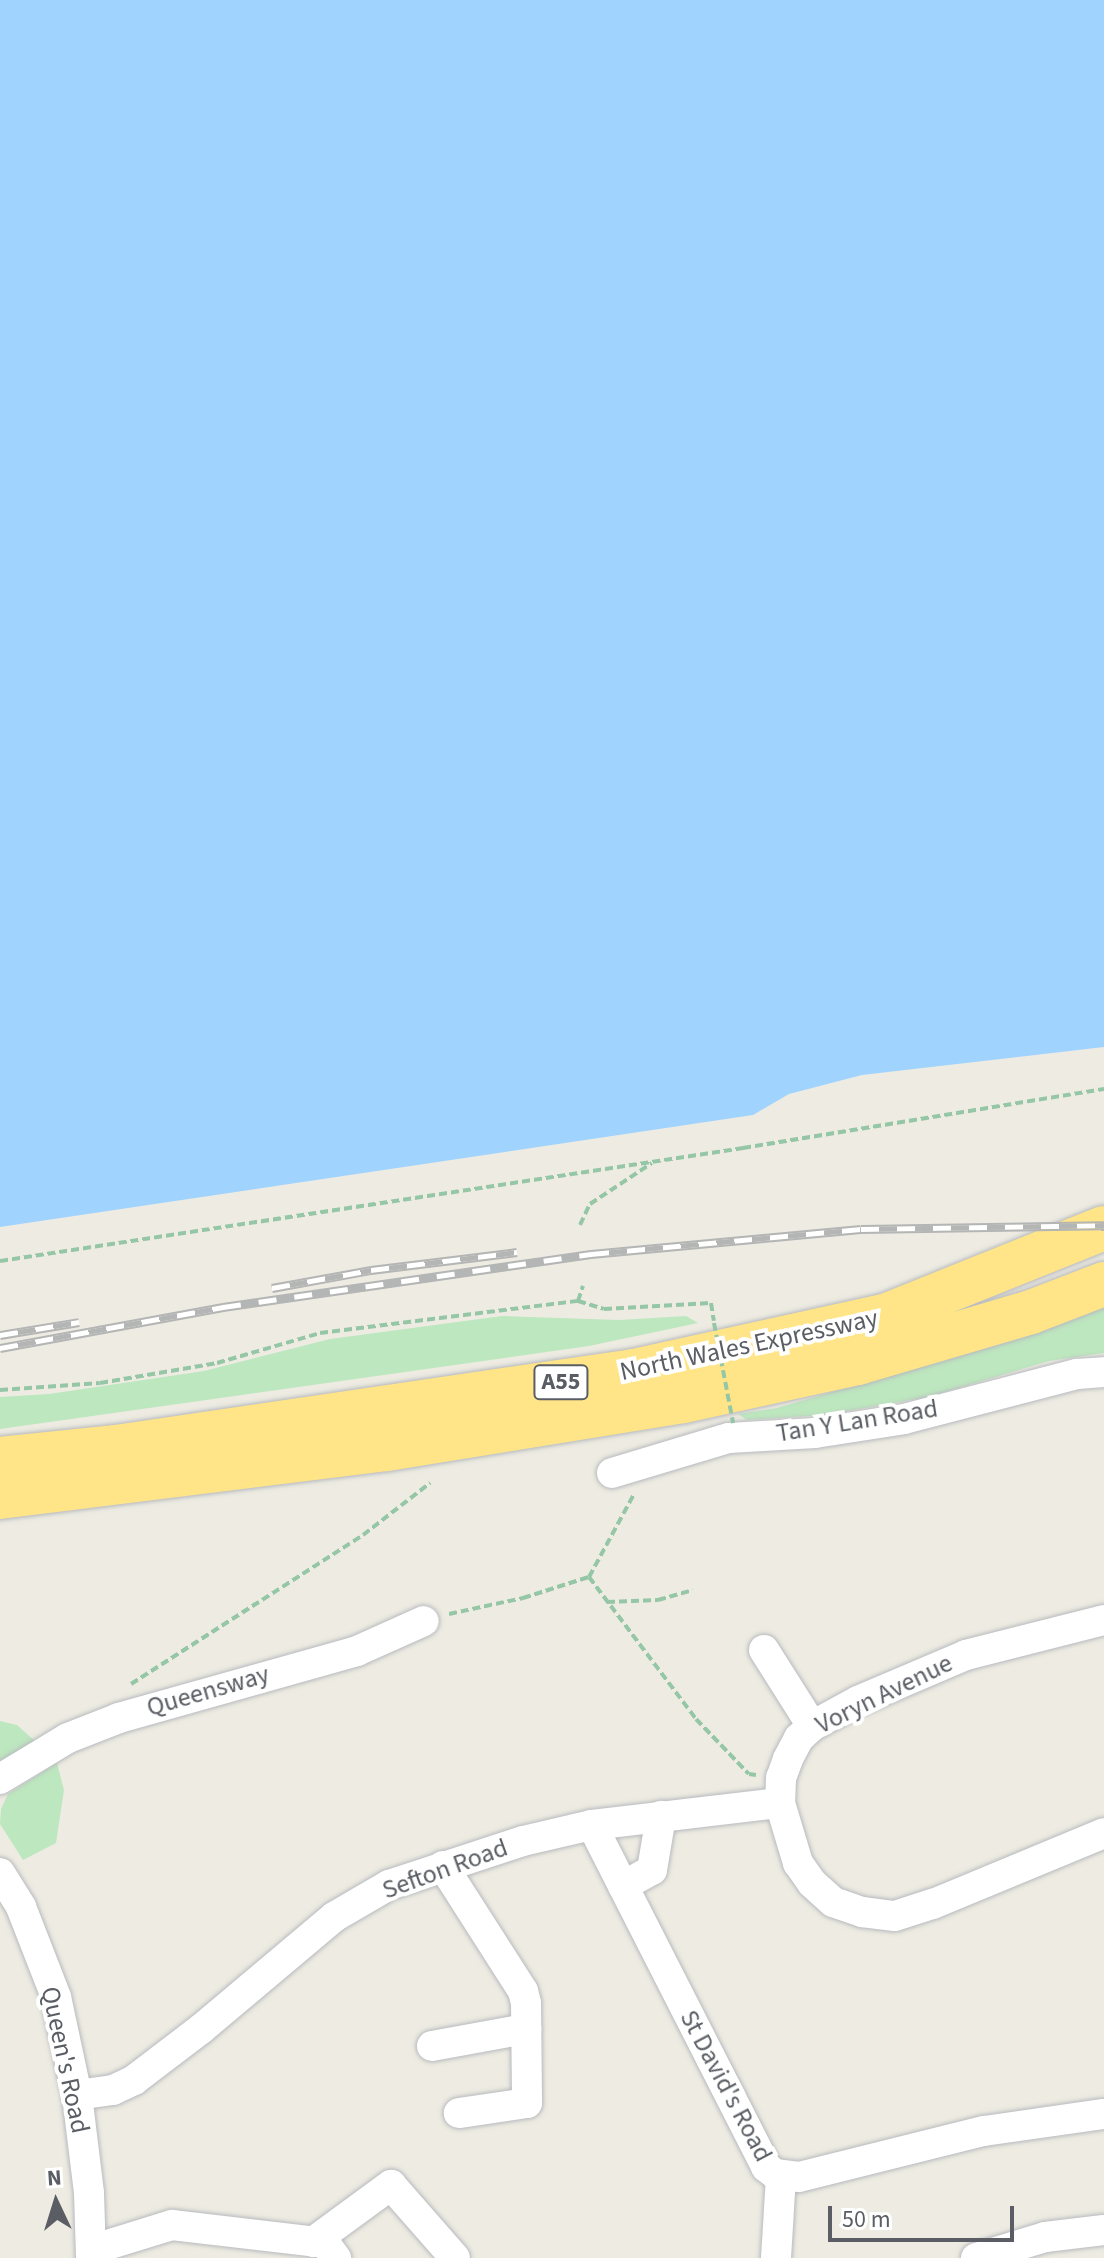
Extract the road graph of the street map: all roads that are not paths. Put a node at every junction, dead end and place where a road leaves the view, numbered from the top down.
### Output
1 (1104, 1228) edge
2 (1104, 1284) edge
3 (1104, 1372) edge
4 (0, 1459) edge
5 (612, 1473) dead end
6 (0, 1497) edge
7 (1104, 1620) edge
8 (424, 1621) road end
9 (764, 1650) dead end
10 (812, 1726) junction
11 (0, 1779) edge
12 (781, 1791) junction
13 (661, 1816) junction
14 (592, 1825) junction
15 (1104, 1833) edge
16 (443, 1866) junction
17 (0, 1873) edge
18 (623, 1886) junction
19 (10, 1916) edge
20 (526, 2029) junction
21 (432, 2046) dead end
22 (77, 2095) junction
23 (459, 2113) dead end
24 (1104, 2114) edge
25 (781, 2177) junction
26 (1104, 2230) edge
27 (324, 2250) edge
28 (91, 2254) edge
29 (455, 2258) edge
30 (776, 2258) edge
31 (976, 2258) edge

1 - 4 highway, North Wales Expressway / A55
2 - 6 highway, North Wales Expressway / A55
3 - 5 street, Tan Y Lan Road
7 - 10 street, Voryn Avenue
8 - 11 street, Queensway
9 - 10 street
10 - 12 street, Voryn Avenue
12 - 13 street, Sefton Road
12 - 15 street
13 - 14 street, Sefton Road
13 - 18 street
14 - 16 street, Sefton Road
14 - 18 street, St David's Road
16 - 20 street
16 - 22 street, Sefton Road
17 - 19 street, Queen's Road
18 - 25 street, St David's Road
19 - 22 street, Queen's Road
20 - 21 street
20 - 23 street
22 - 28 street, Queen's Road
24 - 25 street, St David's Road
25 - 30 street
26 - 31 street
27 - 28 street
27 - 29 street

